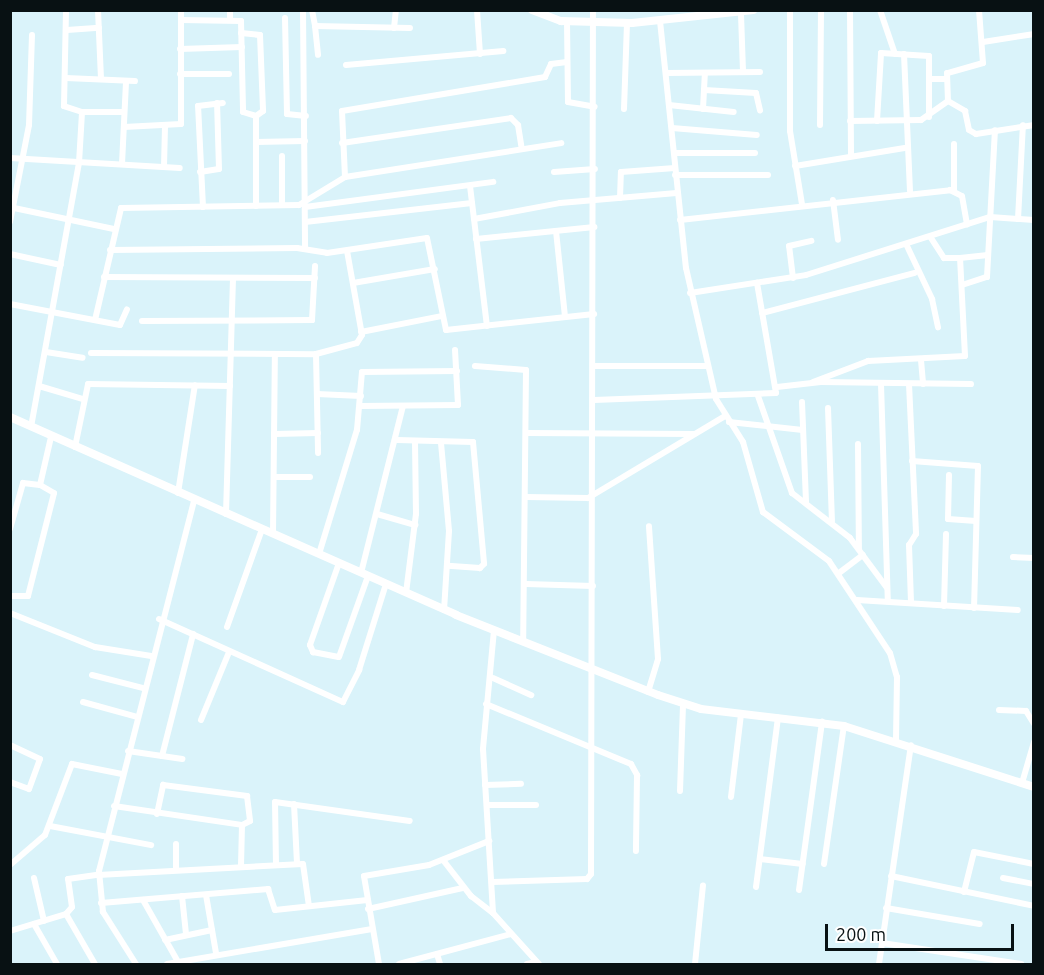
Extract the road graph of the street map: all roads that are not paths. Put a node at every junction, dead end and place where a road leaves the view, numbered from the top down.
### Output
1 (66, 10) edge
2 (98, 10) edge
3 (181, 10) edge
4 (230, 10) edge
5 (303, 10) edge
6 (312, 10) edge
7 (396, 10) edge
8 (477, 10) edge
9 (532, 10) edge
10 (593, 10) edge
11 (790, 10) edge
12 (821, 10) edge
13 (850, 10) edge
14 (880, 10) edge
15 (979, 10) edge
16 (747, 12) edge
17 (729, 13) edge
18 (700, 15) edge
19 (285, 18) dead end
20 (181, 20) junction
21 (230, 20) junction
22 (567, 21) junction
23 (660, 21) junction
24 (593, 22) junction
25 (627, 23) junction
26 (315, 26) junction
27 (99, 28) junction
28 (394, 28) junction
29 (410, 28) dead end
30 (67, 30) junction
31 (241, 33) junction
32 (1034, 34) edge
33 (32, 35) dead end
34 (982, 42) junction
35 (242, 47) junction
36 (180, 49) junction
37 (503, 51) dead end
38 (480, 54) junction
39 (895, 54) junction
40 (904, 54) junction
41 (318, 55) dead end
42 (567, 62) junction
43 (346, 65) dead end
44 (743, 72) junction
45 (760, 72) dead end
46 (666, 73) junction
47 (705, 73) junction
48 (180, 74) junction
49 (229, 74) dead end
50 (66, 78) junction
51 (930, 79) junction
52 (946, 79) junction
53 (102, 80) junction
54 (126, 81) junction
55 (135, 81) dead end
56 (704, 90) junction
57 (948, 101) junction
58 (669, 105) junction
59 (595, 107) junction
60 (624, 109) dead end
61 (703, 109) junction
62 (760, 111) dead end
63 (82, 112) junction
64 (124, 112) junction
65 (734, 112) dead end
66 (256, 116) junction
67 (306, 116) junction
68 (929, 117) junction
69 (850, 121) junction
70 (877, 121) junction
71 (905, 121) junction
72 (820, 125) dead end
73 (1023, 125) junction
74 (1034, 125) edge
75 (165, 126) junction
76 (124, 127) junction
77 (672, 128) junction
78 (995, 130) junction
79 (757, 135) dead end
80 (305, 141) junction
81 (256, 142) junction
82 (342, 143) junction
83 (561, 143) dead end
84 (954, 144) dead end
85 (905, 148) junction
86 (522, 149) junction
87 (674, 153) junction
88 (755, 153) dead end
89 (282, 156) dead end
90 (851, 156) junction
91 (10, 158) edge
92 (22, 158) junction
93 (80, 161) junction
94 (122, 164) junction
95 (795, 166) junction
96 (164, 167) junction
97 (180, 168) dead end
98 (595, 169) junction
99 (675, 171) junction
100 (200, 172) junction
101 (554, 172) dead end
102 (768, 175) dead end
103 (345, 177) junction
104 (493, 182) dead end
105 (470, 186) junction
106 (954, 190) junction
107 (910, 191) junction
108 (677, 193) junction
109 (620, 198) junction
110 (594, 201) junction
111 (833, 201) junction
112 (472, 203) junction
113 (802, 204) junction
114 (282, 205) junction
115 (305, 205) junction
116 (256, 206) junction
117 (203, 207) junction
118 (14, 208) junction
119 (990, 217) junction
120 (474, 219) junction
121 (1018, 219) junction
122 (71, 220) junction
123 (680, 220) junction
124 (1034, 220) edge
125 (10, 222) edge
126 (305, 222) junction
127 (967, 225) junction
128 (594, 227) junction
129 (114, 229) junction
130 (556, 231) junction
131 (931, 238) junction
132 (476, 239) junction
133 (838, 240) dead end
134 (811, 241) dead end
135 (907, 246) junction
136 (305, 249) junction
137 (110, 250) junction
138 (347, 251) junction
139 (10, 254) edge
140 (988, 255) junction
141 (960, 258) junction
142 (61, 265) junction
143 (315, 266) dead end
144 (435, 269) junction
145 (915, 273) junction
146 (104, 277) junction
147 (315, 278) junction
148 (793, 278) junction
149 (233, 279) junction
150 (353, 283) junction
151 (757, 284) junction
152 (962, 285) junction
153 (690, 293) junction
154 (10, 304) edge
155 (128, 309) dead end
156 (53, 311) junction
157 (762, 313) junction
158 (594, 314) junction
159 (442, 316) junction
160 (565, 317) junction
161 (95, 320) junction
162 (232, 320) junction
163 (142, 321) dead end
164 (487, 326) junction
165 (938, 327) dead end
166 (361, 332) junction
167 (455, 350) dead end
168 (46, 352) junction
169 (91, 353) dead end
170 (275, 354) junction
171 (316, 354) junction
172 (231, 355) junction
173 (83, 358) dead end
174 (921, 360) junction
175 (475, 366) dead end
176 (594, 366) junction
177 (706, 366) junction
178 (457, 371) junction
179 (813, 382) junction
180 (881, 384) junction
181 (909, 384) junction
182 (923, 384) junction
183 (971, 384) dead end
184 (195, 385) junction
185 (39, 386) junction
186 (230, 386) junction
187 (777, 387) junction
188 (317, 394) junction
189 (361, 396) junction
190 (758, 396) junction
191 (83, 399) junction
192 (716, 399) junction
193 (594, 400) junction
194 (802, 402) dead end
195 (361, 406) junction
196 (403, 406) junction
197 (828, 408) dead end
198 (10, 417) edge
199 (727, 419) junction
200 (31, 427) junction
201 (769, 427) junction
202 (803, 430) junction
203 (318, 433) junction
204 (526, 433) junction
205 (594, 433) junction
206 (274, 434) junction
207 (695, 434) junction
208 (51, 437) junction
209 (397, 440) junction
210 (415, 443) junction
211 (441, 443) junction
212 (858, 444) dead end
213 (75, 448) junction
214 (318, 453) dead end
215 (912, 461) junction
216 (949, 475) dead end
217 (274, 477) junction
218 (310, 477) dead end
219 (40, 485) junction
220 (178, 493) junction
221 (594, 494) junction
222 (526, 497) junction
223 (194, 500) junction
224 (806, 503) junction
225 (226, 514) junction
226 (377, 514) junction
227 (832, 521) junction
228 (976, 521) junction
229 (415, 525) junction
230 (649, 526) dead end
231 (10, 529) edge
232 (262, 529) junction
233 (273, 534) junction
234 (946, 534) dead end
235 (861, 552) junction
236 (319, 554) junction
237 (1013, 557) dead end
238 (1034, 558) edge
239 (339, 563) junction
240 (448, 566) junction
241 (839, 573) junction
242 (364, 574) junction
243 (386, 584) junction
244 (526, 584) junction
245 (593, 586) junction
246 (887, 588) junction
247 (406, 593) junction
248 (10, 596) edge
249 (856, 600) junction
250 (888, 601) junction
251 (911, 602) junction
252 (944, 606) junction
253 (974, 608) junction
254 (444, 610) junction
255 (1018, 610) dead end
256 (10, 614) edge
257 (159, 619) junction
258 (227, 627) dead end
259 (494, 630) junction
260 (192, 634) junction
261 (523, 642) junction
262 (230, 652) junction
263 (150, 656) junction
264 (594, 672) junction
265 (92, 675) dead end
266 (493, 678) junction
267 (143, 688) junction
268 (648, 692) junction
269 (531, 695) dead end
270 (83, 702) dead end
271 (683, 703) junction
272 (486, 704) junction
273 (999, 710) dead end
274 (741, 714) junction
275 (137, 717) junction
276 (778, 717) junction
277 (201, 720) dead end
278 (822, 721) junction
279 (1034, 724) edge
280 (844, 726) junction
281 (896, 739) junction
282 (1034, 742) edge
283 (10, 745) edge
284 (911, 745) junction
285 (595, 748) junction
286 (128, 751) junction
287 (162, 756) junction
288 (182, 759) dead end
289 (122, 774) junction
290 (10, 782) edge
291 (1022, 783) junction
292 (521, 784) dead end
293 (485, 785) junction
294 (1034, 787) edge
295 (680, 791) dead end
296 (731, 797) dead end
297 (294, 804) junction
298 (487, 805) junction
299 (536, 805) dead end
300 (114, 806) junction
301 (157, 814) junction
302 (410, 821) dead end
303 (242, 825) junction
304 (50, 826) junction
305 (106, 837) junction
306 (489, 842) junction
307 (176, 844) dead end
308 (152, 845) dead end
309 (636, 851) dead end
310 (760, 859) junction
311 (443, 860) junction
312 (297, 864) junction
313 (802, 864) junction
314 (824, 864) dead end
315 (1034, 864) edge
316 (10, 865) edge
317 (276, 865) junction
318 (241, 866) junction
319 (176, 870) junction
320 (98, 875) junction
321 (891, 876) junction
322 (34, 878) dead end
323 (1003, 878) dead end
324 (492, 882) junction
325 (1034, 884) edge
326 (703, 885) dead end
327 (756, 887) dead end
328 (463, 888) junction
329 (799, 890) dead end
330 (964, 892) junction
331 (206, 895) junction
332 (182, 896) junction
333 (143, 900) junction
334 (366, 900) junction
335 (101, 903) junction
336 (309, 906) junction
337 (1034, 906) edge
338 (368, 909) junction
339 (886, 909) junction
340 (493, 913) junction
341 (66, 914) junction
342 (44, 921) junction
343 (34, 924) junction
344 (980, 924) dead end
345 (372, 929) junction
346 (212, 930) junction
347 (10, 931) edge
348 (511, 934) junction
349 (186, 935) junction
350 (165, 940) junction
351 (882, 943) junction
352 (216, 953) junction
353 (437, 954) junction
354 (177, 960) junction
355 (538, 963) edge
356 (57, 964) edge
357 (95, 964) edge
358 (136, 964) edge
359 (167, 964) edge
360 (379, 964) edge
361 (399, 964) edge
362 (440, 964) edge
363 (527, 964) edge
364 (695, 964) edge
365 (879, 964) edge
366 (1021, 964) edge

1 - 30 street
2 - 27 street
3 - 20 street
4 - 21 street
5 - 67 street
6 - 26 street
7 - 28 street
8 - 38 street
9 - 22 street
10 - 24 street
11 - 95 street
12 - 72 street
13 - 69 street
14 - 39 street
15 - 34 street
16 - 17 street
16 - 44 street
17 - 18 street
18 - 23 street
19 - 67 street
20 - 21 street
20 - 36 street
21 - 31 street
22 - 24 street
22 - 42 street
23 - 25 street
23 - 46 street
24 - 25 street
24 - 59 street
25 - 60 street
26 - 28 street
26 - 41 street
27 - 30 street
27 - 53 street
28 - 29 street
30 - 50 street
31 - 35 street
31 - 66 street
32 - 34 street
33 - 92 street
34 - 52 street
35 - 36 street
35 - 66 street
36 - 48 street
37 - 38 street
38 - 43 street
39 - 40 street
39 - 70 street
40 - 51 street
40 - 71 street
42 - 59 street
42 - 82 street
44 - 45 street
44 - 47 street
46 - 47 street
46 - 58 street
47 - 56 street
48 - 49 street
48 - 75 street
50 - 53 street
50 - 63 street
51 - 52 street
51 - 68 street
52 - 57 street
53 - 54 street
54 - 55 street
54 - 64 street
56 - 61 street
56 - 62 street
57 - 68 street
57 - 78 street
58 - 61 street
58 - 77 street
59 - 98 street
61 - 65 street
63 - 64 street
63 - 93 street
64 - 76 street
66 - 81 street
67 - 80 street
68 - 71 street
69 - 70 street
69 - 90 street
70 - 71 street
71 - 85 street
73 - 74 street
73 - 78 street
73 - 121 street
75 - 76 street
75 - 96 street
76 - 94 street
77 - 79 street
77 - 87 street
78 - 119 street
80 - 81 street
80 - 115 street
81 - 116 street
82 - 86 street
82 - 103 street
83 - 86 street
84 - 106 street
85 - 90 street
85 - 107 street
86 - 103 street
87 - 88 street
87 - 99 street
89 - 114 street
90 - 95 street
91 - 92 street
92 - 93 street
92 - 118 street
93 - 94 street
93 - 122 street
94 - 96 street
95 - 113 street
96 - 97 street
98 - 101 street
98 - 110 street
99 - 102 street
99 - 108 street
99 - 109 street
100 - 100 street
100 - 117 street
103 - 115 street
104 - 105 street
105 - 112 street
105 - 115 street
106 - 107 street
106 - 127 street
107 - 111 street
108 - 109 street
108 - 123 street
109 - 110 street
110 - 120 street
110 - 128 street
111 - 113 street
111 - 133 street
112 - 120 street
112 - 126 street
113 - 123 street
114 - 115 street
114 - 116 street
115 - 126 street
116 - 117 street
117 - 129 street
118 - 122 street
118 - 125 street
119 - 121 street
119 - 127 street
119 - 140 street
120 - 132 street
121 - 124 street
122 - 129 street
122 - 142 street
123 - 153 street
126 - 136 street
127 - 131 street
128 - 130 street
128 - 158 street
129 - 137 street
130 - 132 street
130 - 160 street
131 - 135 street
131 - 141 street
132 - 164 street
134 - 148 street
135 - 145 street
135 - 148 street
136 - 137 street
136 - 138 street
137 - 146 street
138 - 144 street
138 - 150 street
139 - 142 street
140 - 141 street
140 - 152 street
141 - 152 street
142 - 156 street
143 - 147 street
144 - 150 street
144 - 159 street
145 - 157 street
145 - 165 street
146 - 149 street
146 - 161 street
147 - 149 street
147 - 162 street
148 - 151 street
149 - 162 street
150 - 166 street
151 - 153 street
151 - 157 street
152 - 174 street
153 - 177 street
154 - 156 street
155 - 161 street
156 - 161 street
156 - 168 street
157 - 187 street
158 - 160 street
158 - 176 street
159 - 164 street
159 - 166 street
160 - 164 street
162 - 163 street
162 - 172 street
166 - 171 street
167 - 178 street
168 - 173 street
168 - 185 street
169 - 172 street
170 - 171 street
170 - 172 street
170 - 206 street
171 - 188 street
172 - 186 street
174 - 179 street
174 - 182 street
175 - 204 street
176 - 177 street
176 - 193 street
177 - 192 street
178 - 189 street
178 - 196 street
179 - 180 street
179 - 187 street
180 - 181 street
180 - 246 street
181 - 182 street
181 - 215 street
182 - 183 street
184 - 186 street
184 - 191 street
184 - 220 street
185 - 191 street
185 - 200 street
186 - 225 street
187 - 190 street
188 - 189 street
188 - 203 street
189 - 195 street
190 - 192 street
190 - 201 street
191 - 213 street
192 - 193 street
192 - 199 street
193 - 205 street
194 - 202 street
195 - 196 street
195 - 236 street
196 - 209 street
197 - 227 street
198 - 200 street
199 - 201 street
199 - 207 street
199 - 241 street
200 - 208 street
201 - 202 street
201 - 224 street
202 - 224 street
203 - 206 street
203 - 214 street
204 - 205 street
204 - 222 street
205 - 207 street
205 - 221 street
206 - 217 street
207 - 221 street
208 - 213 street
208 - 219 street
209 - 210 street
209 - 226 street
210 - 211 street
210 - 229 street
211 - 240 street
211 - 240 street
212 - 235 street
213 - 220 street
215 - 228 street
215 - 251 street
216 - 228 street
217 - 218 street
217 - 233 street
219 - 231 street
219 - 248 street
220 - 223 street
221 - 222 street
221 - 245 street
222 - 244 street
223 - 225 street
223 - 257 street
224 - 227 street
225 - 232 street
226 - 229 street
226 - 242 street
227 - 235 street
228 - 253 street
229 - 247 street
230 - 268 street
232 - 233 street
232 - 258 street
233 - 236 street
234 - 252 street
235 - 241 street
235 - 246 street
236 - 239 street
237 - 238 street
239 - 242 street
239 - 242 street
240 - 254 street
241 - 249 street
242 - 243 street
243 - 247 street
243 - 262 street
244 - 245 street
244 - 261 street
245 - 264 street
246 - 250 street
247 - 254 street
249 - 250 street
249 - 281 street
250 - 251 street
251 - 252 street
252 - 253 street
253 - 255 street
254 - 259 street
256 - 263 street
257 - 260 street
257 - 263 street
259 - 261 street
259 - 266 street
260 - 262 street
260 - 287 street
261 - 264 street
262 - 277 street
263 - 267 street
264 - 268 street
264 - 285 street
265 - 267 street
266 - 269 street
266 - 272 street
267 - 275 street
268 - 271 street
270 - 275 street
271 - 274 street
271 - 295 street
272 - 285 street
272 - 293 street
273 - 279 street
274 - 276 street
274 - 296 street
275 - 286 street
276 - 278 street
276 - 310 street
278 - 280 street
278 - 313 street
280 - 281 street
280 - 314 street
281 - 284 street
282 - 291 street
283 - 290 street
284 - 291 street
284 - 321 street
285 - 309 street
285 - 324 street
286 - 287 street
286 - 289 street
287 - 288 street
289 - 300 street
289 - 304 street
291 - 294 street
292 - 293 street
293 - 298 street
297 - 302 street
297 - 312 street
297 - 317 street
298 - 299 street
298 - 306 street
300 - 301 street
300 - 305 street
301 - 303 street
301 - 303 street
303 - 318 street
304 - 305 street
304 - 316 street
305 - 308 street
305 - 320 street
306 - 311 street
306 - 324 street
307 - 319 street
310 - 313 street
310 - 327 street
311 - 328 street
311 - 334 street
312 - 317 street
312 - 336 street
313 - 329 street
315 - 330 street
317 - 318 street
318 - 319 street
319 - 320 street
320 - 335 street
320 - 341 street
321 - 330 street
321 - 339 street
322 - 342 street
323 - 325 street
324 - 340 street
326 - 364 street
328 - 338 street
328 - 340 street
330 - 337 street
331 - 332 street
331 - 336 street
331 - 346 street
332 - 333 street
332 - 349 street
333 - 335 street
333 - 350 street
334 - 336 street
334 - 338 street
335 - 358 street
338 - 345 street
339 - 344 street
339 - 351 street
340 - 348 street
341 - 342 street
341 - 357 street
342 - 343 street
343 - 347 street
343 - 356 street
345 - 352 street
345 - 360 street
346 - 349 street
346 - 352 street
348 - 353 street
348 - 355 street
349 - 350 street
350 - 354 street
351 - 365 street
351 - 366 street
352 - 354 street
353 - 361 street
353 - 362 street
354 - 359 street
355 - 363 street

